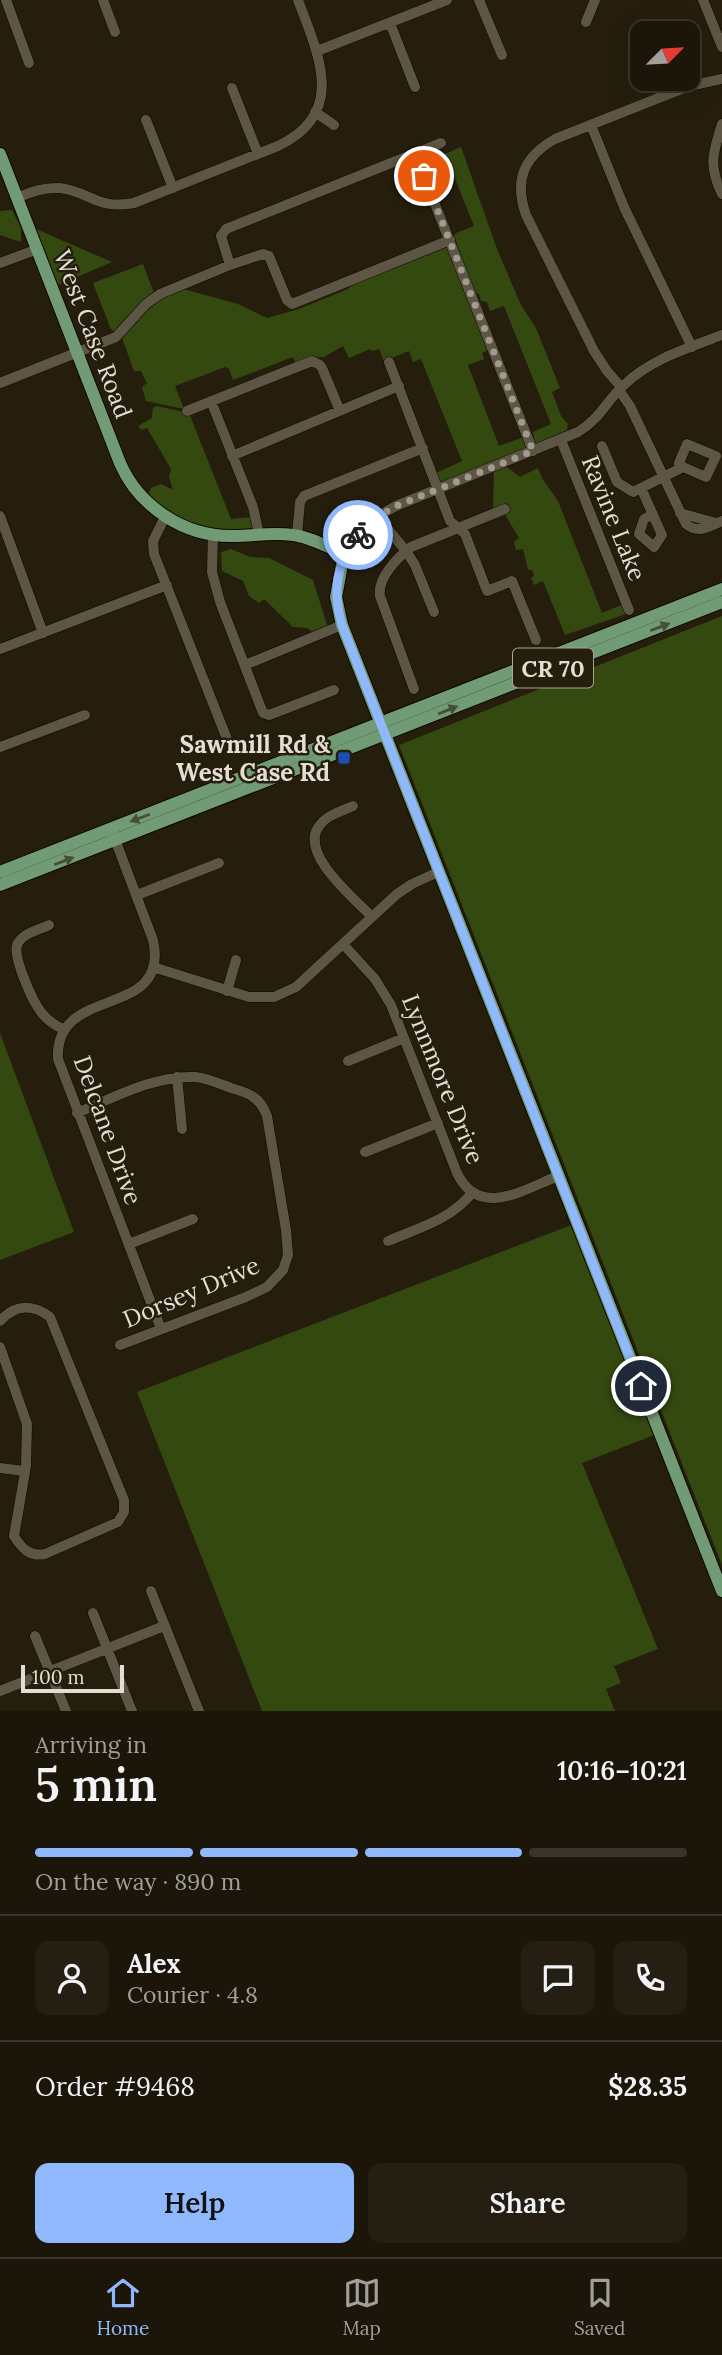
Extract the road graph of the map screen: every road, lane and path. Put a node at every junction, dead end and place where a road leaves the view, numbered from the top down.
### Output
1 (6, 0) edge
2 (103, 0) edge
3 (298, 0) edge
4 (447, 0) edge
5 (479, 0) edge
6 (595, 0) edge
7 (704, 0) edge
8 (586, 22) dead end
9 (390, 23) junction
10 (115, 32) dead end
11 (722, 47) edge
12 (317, 51) junction
13 (502, 55) dead end
14 (29, 63) dead end
15 (722, 79) edge
16 (415, 87) dead end
17 (232, 88) dead end
18 (315, 112) junction
19 (146, 120) dead end
20 (722, 124) edge
21 (334, 125) dead end
22 (592, 125) junction
23 (441, 143) dead end
24 (719, 144) edge
25 (0, 154) edge
26 (258, 154) junction
27 (415, 154) junction
28 (173, 188) junction
29 (722, 194) edge
30 (17, 198) junction
31 (450, 240) junction
32 (38, 249) junction
33 (0, 263) edge
34 (230, 265) junction
35 (722, 335) edge
36 (692, 347) junction
37 (77, 353) junction
38 (389, 362) dead end
39 (0, 383) edge
40 (399, 386) junction
41 (620, 388) junction
42 (211, 401) junction
43 (187, 411) dead end
44 (340, 411) junction
45 (561, 440) junction
46 (602, 446) dead end
47 (423, 448) junction
48 (533, 451) junction
49 (232, 456) junction
50 (683, 467) dead end
51 (664, 478) junction
52 (641, 488) junction
53 (437, 489) junction
54 (505, 509) dead end
55 (653, 514) dead end
56 (0, 516) edge
57 (377, 516) junction
58 (165, 517) junction
59 (720, 522) edge
60 (459, 527) junction
61 (259, 534) junction
62 (213, 535) junction
63 (297, 535) junction
64 (406, 551) junction
65 (344, 554) junction
66 (167, 585) junction
67 (722, 589) edge
68 (722, 602) edge
69 (629, 610) dead end
70 (434, 612) dead end
71 (342, 625) junction
72 (43, 633) junction
73 (536, 640) dead end
74 (0, 649) edge
75 (245, 665) junction
76 (414, 689) dead end
77 (334, 690) dead end
78 (85, 715) dead end
79 (382, 729) junction
80 (229, 744) dead end
81 (0, 747) edge
82 (353, 806) dead end
83 (113, 835) junction
84 (219, 863) dead end
85 (0, 872) edge
86 (438, 872) junction
87 (0, 885) edge
88 (137, 895) junction
89 (372, 917) junction
90 (50, 925) dead end
91 (344, 944) junction
92 (236, 961) dead end
93 (153, 967) junction
94 (227, 990) junction
95 (63, 1030) junction
96 (404, 1038) junction
97 (348, 1061) dead end
98 (177, 1077) junction
99 (77, 1113) junction
100 (438, 1123) junction
101 (182, 1129) dead end
102 (366, 1152) dead end
103 (558, 1177) junction
104 (472, 1193) junction
105 (193, 1219) dead end
106 (388, 1241) dead end
107 (129, 1244) junction
108 (0, 1321) edge
109 (161, 1329) junction
110 (120, 1345) dead end
111 (0, 1347) edge
112 (0, 1468) edge
113 (24, 1471) junction
114 (151, 1591) dead end
115 (722, 1591) edge
116 (93, 1613) dead end
117 (164, 1626) junction
118 (35, 1636) dead end
119 (107, 1649) junction
120 (50, 1671) junction
121 (0, 1691) edge
122 (66, 1711) edge
123 (132, 1711) edge
124 (199, 1711) edge

1 - 14 street
2 - 10 street
3 - 12 street
4 - 9 street
5 - 13 street
6 - 8 street
7 - 11 street
9 - 12 street
9 - 16 street
12 - 18 street
15 - 22 street
17 - 26 street
18 - 21 street
18 - 26 street
19 - 28 street
20 - 24 street
22 - 36 street
22 - 41 street
23 - 27 street
24 - 29 street
25 - 30 main road, West Case Road
26 - 28 street
27 - 31 street
27 - 34 street
28 - 30 street
30 - 32 main road, West Case Road
31 - 34 street
31 - 48 street
32 - 33 street
32 - 37 main road, West Case Road
34 - 37 street
35 - 36 street
36 - 41 street
37 - 39 street
37 - 58 main road, West Case Road
38 - 40 street
40 - 44 street
40 - 47 street
41 - 45 street
41 - 51 street
42 - 43 street
42 - 44 street
42 - 49 street
44 - 49 street
45 - 48 street
45 - 69 street, Ravine Lake
46 - 52 street
47 - 53 street
47 - 63 street
48 - 53 street
49 - 61 street
50 - 51 street
51 - 52 street
51 - 59 street
52 - 55 street
53 - 57 street
53 - 60 street
54 - 60 street
56 - 72 street
57 - 64 street
57 - 65 street
58 - 62 main road, West Case Road
58 - 66 street
60 - 64 street
60 - 73 street
61 - 62 main road, West Case Road
61 - 63 main road, West Case Road
62 - 75 street
63 - 65 main road, West Case Road
64 - 70 street
64 - 76 street
65 - 71 main road
66 - 72 street
66 - 80 street
67 - 79 main road, CR 70
79 -> 68 main road, CR 70
71 - 75 street
71 - 79 main road
72 - 74 street
75 - 77 street
78 - 81 street
79 - 83 main road, CR 70
79 - 86 main road
82 - 89 street
83 - 85 main road, CR 70
87 -> 83 main road, CR 70
83 - 88 street
84 - 88 street
86 - 89 street
86 - 103 main road
88 - 93 street
89 - 91 street
90 - 95 street
91 - 94 street
91 - 96 street, Lynnmore Drive
92 - 94 street
93 - 94 street
93 - 95 street, Delcane Drive
95 - 99 street, Delcane Drive
96 - 97 street
96 - 100 street, Lynnmore Drive
98 - 99 street
98 - 101 street
98 - 109 street, Dorsey Drive
99 - 107 street, Delcane Drive
100 - 102 street
100 - 104 street, Lynnmore Drive
103 - 104 street, Lynnmore Drive
103 - 115 main road
104 - 106 street
105 - 107 street
107 - 109 street, Delcane Drive
108 - 113 street
109 - 110 street, Dorsey Drive
111 - 113 street
112 - 113 street
114 - 117 street
116 - 119 street
117 - 119 street
117 - 124 street
118 - 120 street
119 - 120 street
119 - 123 street
120 - 121 street
120 - 122 street

